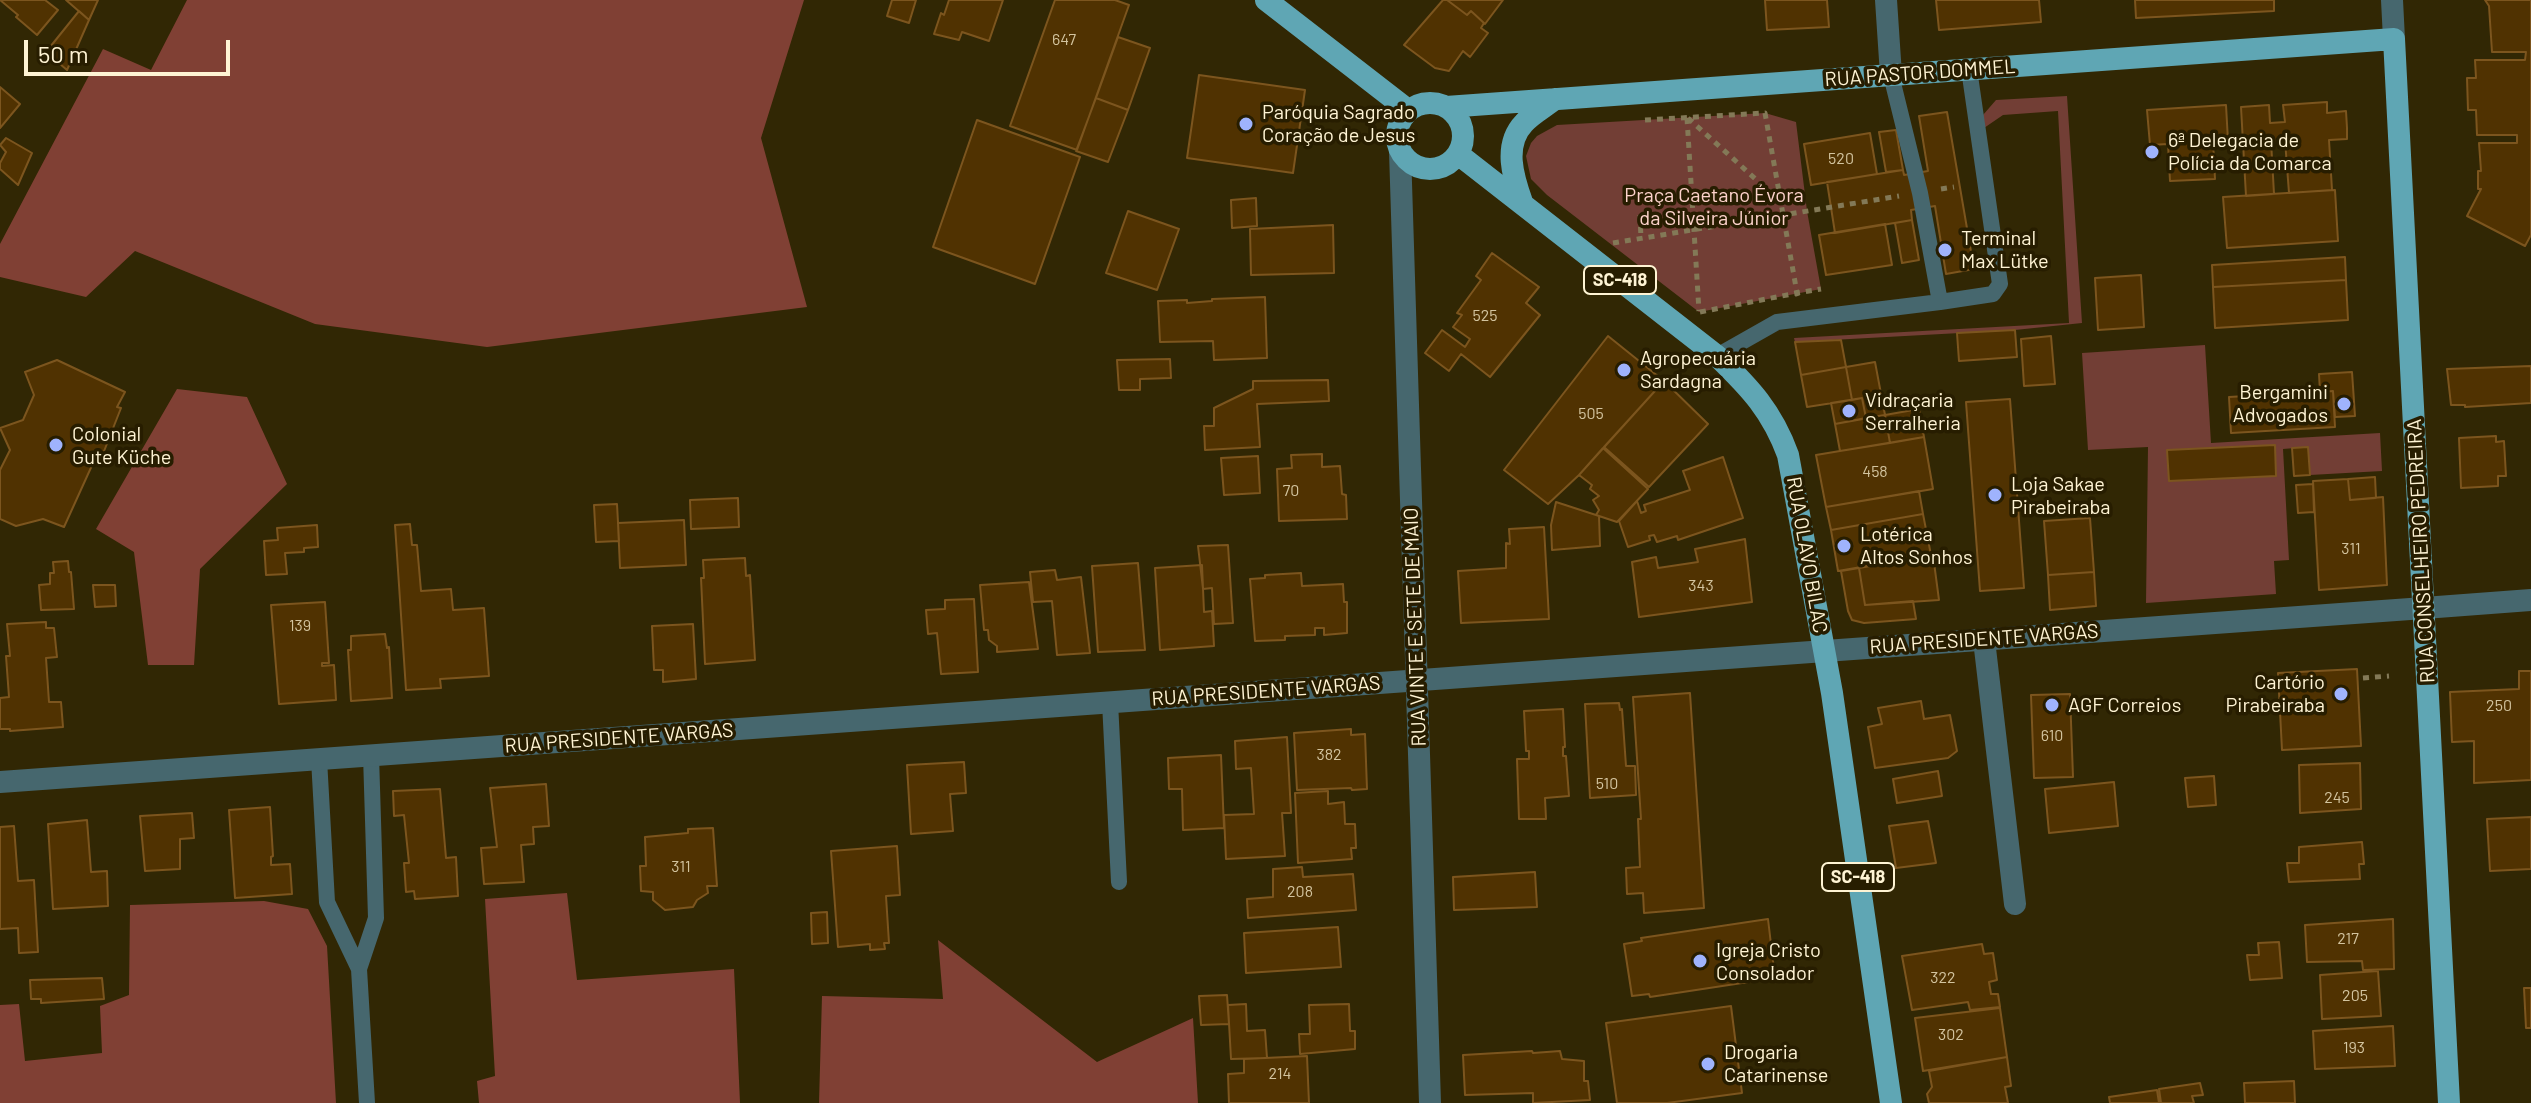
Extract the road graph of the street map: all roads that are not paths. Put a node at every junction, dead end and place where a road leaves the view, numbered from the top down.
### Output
1 (1266, 0) edge
2 (1886, 0) edge
3 (2392, 0) edge
4 (2394, 39) junction
5 (1969, 69) junction
6 (1891, 75) junction
7 (1555, 99) junction
8 (1446, 107) junction
9 (1408, 110) junction
10 (1400, 151) junction
11 (1458, 154) junction
12 (1522, 203) junction
13 (1940, 302) junction
14 (1717, 356) junction
15 (2531, 600) edge
16 (2424, 608) junction
17 (1984, 640) junction
18 (1825, 651) junction
19 (1417, 680) junction
20 (1110, 702) junction
21 (371, 755) junction
22 (319, 759) junction
23 (0, 782) edge
24 (1119, 882) dead end
25 (2015, 904) dead end
26 (359, 969) junction
27 (367, 1103) edge
28 (1430, 1103) edge
29 (1891, 1103) edge
30 (2449, 1103) edge

1 - 9 main road
2 - 6 street
3 - 4 street, RUA CONSELHEIRO PEDREIRA
4 - 5 main road, RUA PASTOR DOMMEL
4 - 16 main road, RUA CONSELHEIRO PEDREIRA
5 - 6 main road, RUA PASTOR DOMMEL
5 - 13 lane
6 - 7 main road, RUA PASTOR DOMMEL
6 - 13 lane
7 - 8 main road, RUA PASTOR DOMMEL
7 - 12 main road
8 - 9 main road
8 - 11 main road
9 - 10 main road
10 - 11 main road
10 - 19 street, RUA VINTE E SETE DE MAIO
11 - 12 main road, RUA OLAVO BILAC / SC-418
12 - 14 main road, RUA OLAVO BILAC / SC-418
13 - 14 lane
14 - 18 main road, RUA OLAVO BILAC / SC-418
15 - 16 street, RUA PRESIDENTE VARGAS
16 - 17 street, RUA PRESIDENTE VARGAS
16 - 30 main road, RUA CONSELHEIRO PEDREIRA
17 - 18 street, RUA PRESIDENTE VARGAS
17 - 25 street
18 - 19 street, RUA PRESIDENTE VARGAS
18 - 29 main road, RUA OLAVO BILAC / SC-418
19 - 20 street, RUA PRESIDENTE VARGAS
19 - 28 street, RUA VINTE E SETE DE MAIO
20 - 21 street, RUA PRESIDENTE VARGAS
20 - 24 lane
21 - 22 street, RUA PRESIDENTE VARGAS
21 - 26 lane
22 - 23 street, RUA PRESIDENTE VARGAS
22 - 26 lane
26 - 27 lane

